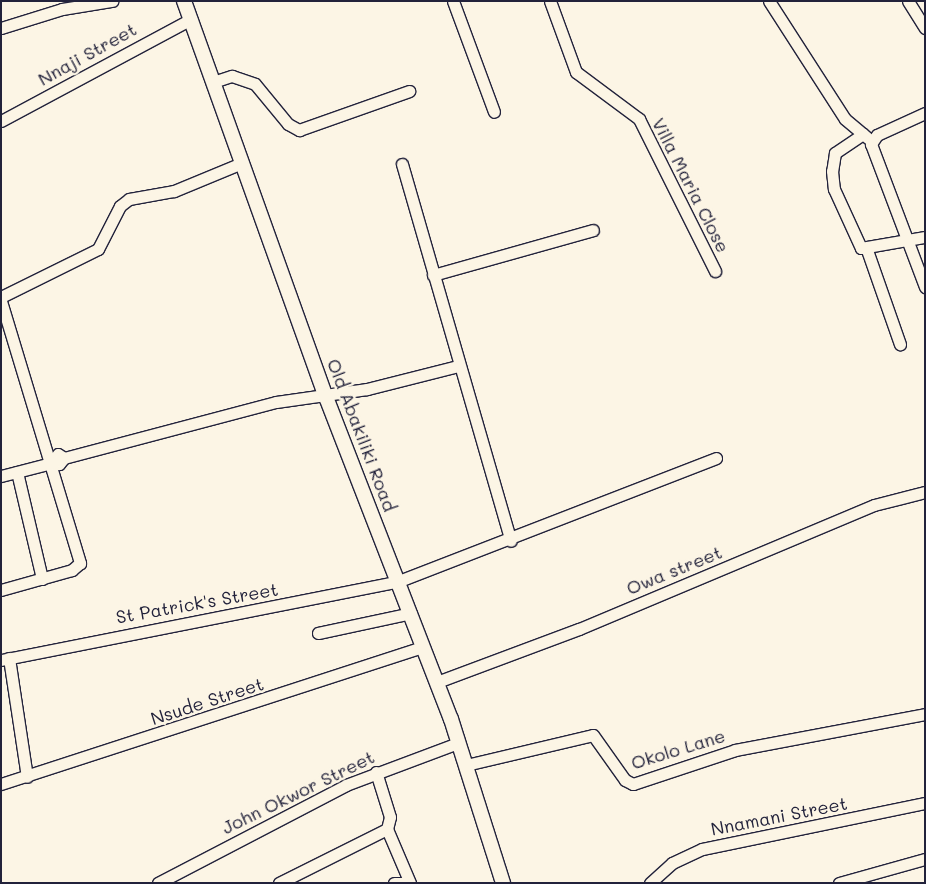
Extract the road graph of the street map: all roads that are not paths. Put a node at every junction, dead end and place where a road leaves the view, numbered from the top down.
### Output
1 (112, 1) edge
2 (184, 1) edge
3 (453, 1) edge
4 (550, 1) edge
5 (769, 1) edge
6 (908, 1) edge
7 (191, 19) junction
8 (1, 28) edge
9 (925, 28) edge
10 (213, 82) junction
11 (409, 91) dead end
12 (494, 112) dead end
13 (925, 113) edge
14 (1, 121) edge
15 (867, 137) junction
16 (242, 163) junction
17 (402, 164) dead end
18 (593, 230) dead end
19 (925, 237) edge
20 (907, 240) junction
21 (867, 250) junction
22 (715, 271) dead end
23 (433, 275) junction
24 (925, 288) edge
25 (1, 299) edge
26 (900, 344) dead end
27 (458, 366) junction
28 (326, 396) junction
29 (716, 458) dead end
30 (56, 461) junction
31 (17, 472) junction
32 (1, 476) edge
33 (925, 492) edge
34 (511, 541) junction
35 (42, 578) junction
36 (399, 581) junction
37 (1, 590) edge
38 (410, 613) junction
39 (318, 632) dead end
40 (423, 647) junction
41 (5, 659) edge
42 (437, 682) junction
43 (925, 714) edge
44 (458, 743) junction
45 (466, 765) junction
46 (376, 772) junction
47 (27, 776) junction
48 (1, 784) edge
49 (925, 803) edge
50 (387, 829) junction
51 (925, 859) edge
52 (158, 883) edge
53 (279, 883) edge
54 (394, 883) edge
55 (405, 883) edge
56 (410, 883) edge
57 (503, 883) edge
58 (650, 883) edge
59 (840, 883) edge

1 - 8 street
2 - 7 main road, Old Abakiliki Road
3 - 12 street
4 - 22 street, Villa Maria Close
5 - 15 street
6 - 9 street
7 - 10 main road, Old Abakiliki Road
7 - 14 street, Nnaji Street
10 - 11 street
10 - 16 main road, Old Abakiliki Road
13 - 15 street
15 - 20 street
15 - 21 street
16 - 25 street
16 - 28 main road, Old Abakiliki Road
17 - 23 street
18 - 23 street
19 - 20 street
20 - 21 street
20 - 24 street
21 - 26 street
23 - 27 street
25 - 30 street
27 - 28 street
27 - 34 street
28 - 30 street
28 - 36 main road, Old Abakiliki Road
29 - 34 street, St Patrick's Street
30 - 31 street
30 - 35 street
31 - 32 street
31 - 35 street
33 - 42 street, Owa street
34 - 36 street, St Patrick's Street
35 - 37 street
36 - 38 main road, Old Abakiliki Road
36 - 41 street, St Patrick's Street
38 - 39 street
38 - 40 main road, Old Abakiliki Road
40 - 42 main road, Old Abakiliki Road
40 - 47 street, Nsude Street
41 - 47 street
42 - 44 main road, Old Abakiliki Road
43 - 45 street, Okolo Lane
44 - 45 main road, Old Abakiliki Road
44 - 46 street, John Okwor Street
45 - 57 main road, Old Abakiliki Road
46 - 50 street
46 - 52 street, John Okwor Street
47 - 48 street, Nsude Street
49 - 58 street, Nnamani Street
50 - 53 street
50 - 56 street
51 - 59 street
54 - 55 street

